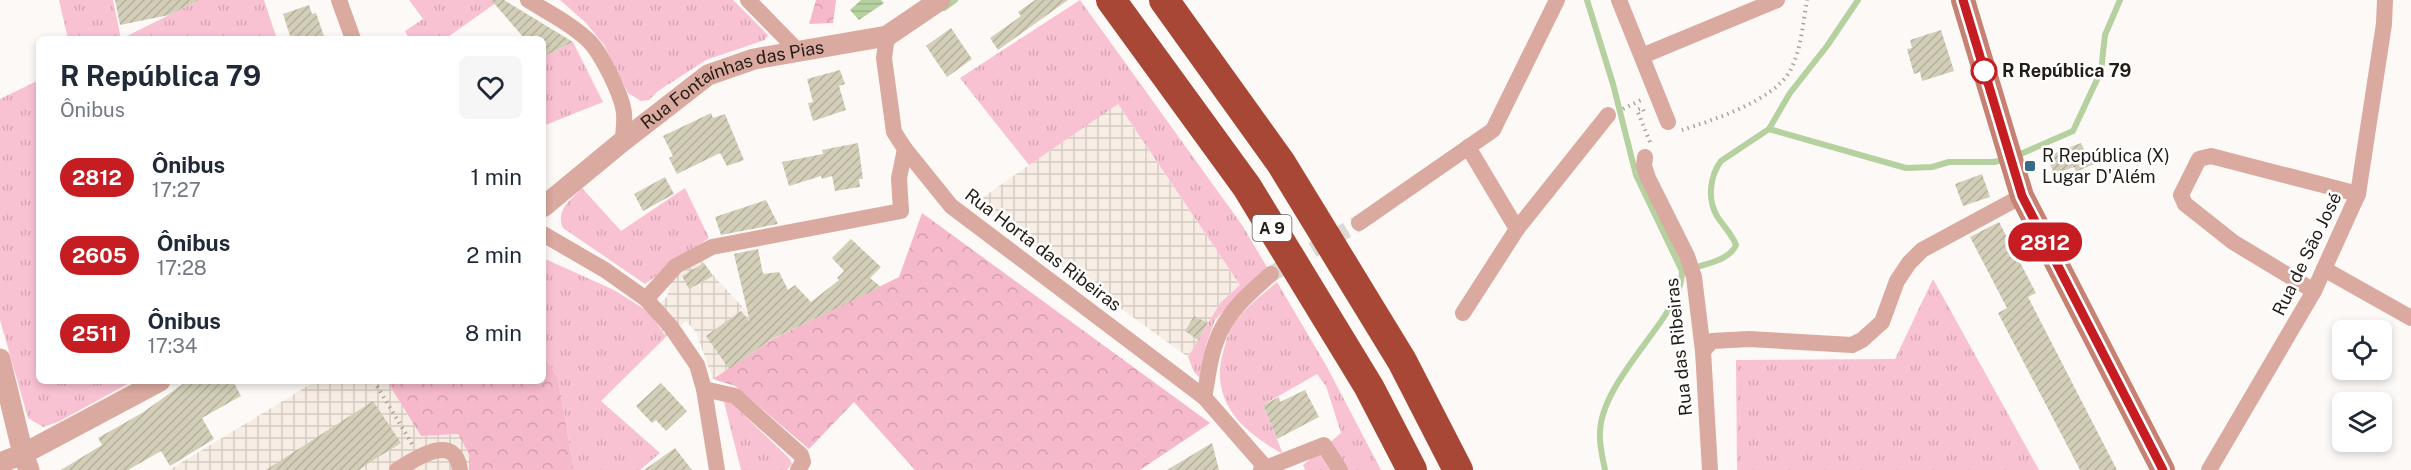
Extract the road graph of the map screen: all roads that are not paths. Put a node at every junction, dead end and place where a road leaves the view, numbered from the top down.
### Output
1 (339, 0) edge
2 (528, 0) edge
3 (748, 0) edge
4 (940, 0) edge
5 (1111, 0) edge
6 (1164, 0) edge
7 (1557, 0) edge
8 (1619, 0) edge
9 (1777, 0) edge
10 (1963, 0) edge
11 (2385, 0) edge
12 (352, 36) edge
13 (887, 36) junction
14 (798, 51) junction
15 (1642, 56) junction
16 (1608, 115) road end
17 (1670, 128) road end
18 (623, 141) junction
19 (1468, 147) junction
20 (905, 149) junction
21 (1645, 157) dead end
22 (2358, 194) junction
23 (2022, 196) junction
24 (546, 205) edge
25 (1359, 223) tunnel mouth
26 (1517, 229) junction
27 (546, 236) edge
28 (2324, 269) junction
29 (1271, 274) tunnel mouth
30 (2313, 291) junction
31 (646, 298) junction
32 (1463, 313) dead end
33 (2411, 318) edge
34 (1703, 351) junction
35 (0, 359) edge
36 (155, 384) edge
37 (704, 389) junction
38 (1204, 397) junction
39 (26, 462) edge
40 (0, 464) edge
41 (1264, 469) edge
42 (397, 470) edge
43 (460, 470) edge
44 (717, 470) edge
45 (798, 470) edge
46 (1341, 470) edge
47 (1412, 470) edge
48 (1458, 470) edge
49 (1710, 470) edge
50 (2163, 470) edge
51 (2209, 470) edge

1 - 12 street
2 - 18 street
3 - 14 street
4 - 13 street, Rua Fontaínhas das Pias
5 - 47 highway, A 9
6 - 48 highway, A 9
7 - 19 street
8 - 15 street
9 - 15 street
10 - 23 main road
11 - 22 street, Rua de São José
13 - 14 street, Rua Fontaínhas das Pias
13 - 20 street, Rua Horta das Ribeiras
14 - 18 street, Rua Fontaínhas das Pias
15 - 17 street
16 - 26 street
18 - 24 street, Rua Fontaínhas das Pias
19 - 25 street
19 - 26 street
20 - 31 street
20 - 38 street, Rua Horta das Ribeiras
21 - 34 street, Rua das Ribeiras
22 - 28 street, Rua de São José
22 - 30 street
23 - 34 street
23 - 50 main road
26 - 32 street
27 - 31 street
28 - 30 street, Rua de São José
28 - 33 street
29 - 38 street
30 - 51 street, Rua de São José
31 - 37 street
34 - 49 street, Rua das Ribeiras
35 - 39 street
36 - 39 street
37 - 44 street
37 - 45 street
38 - 41 street, Rua Horta das Ribeiras
39 - 40 street
41 - 46 street
42 - 43 street

